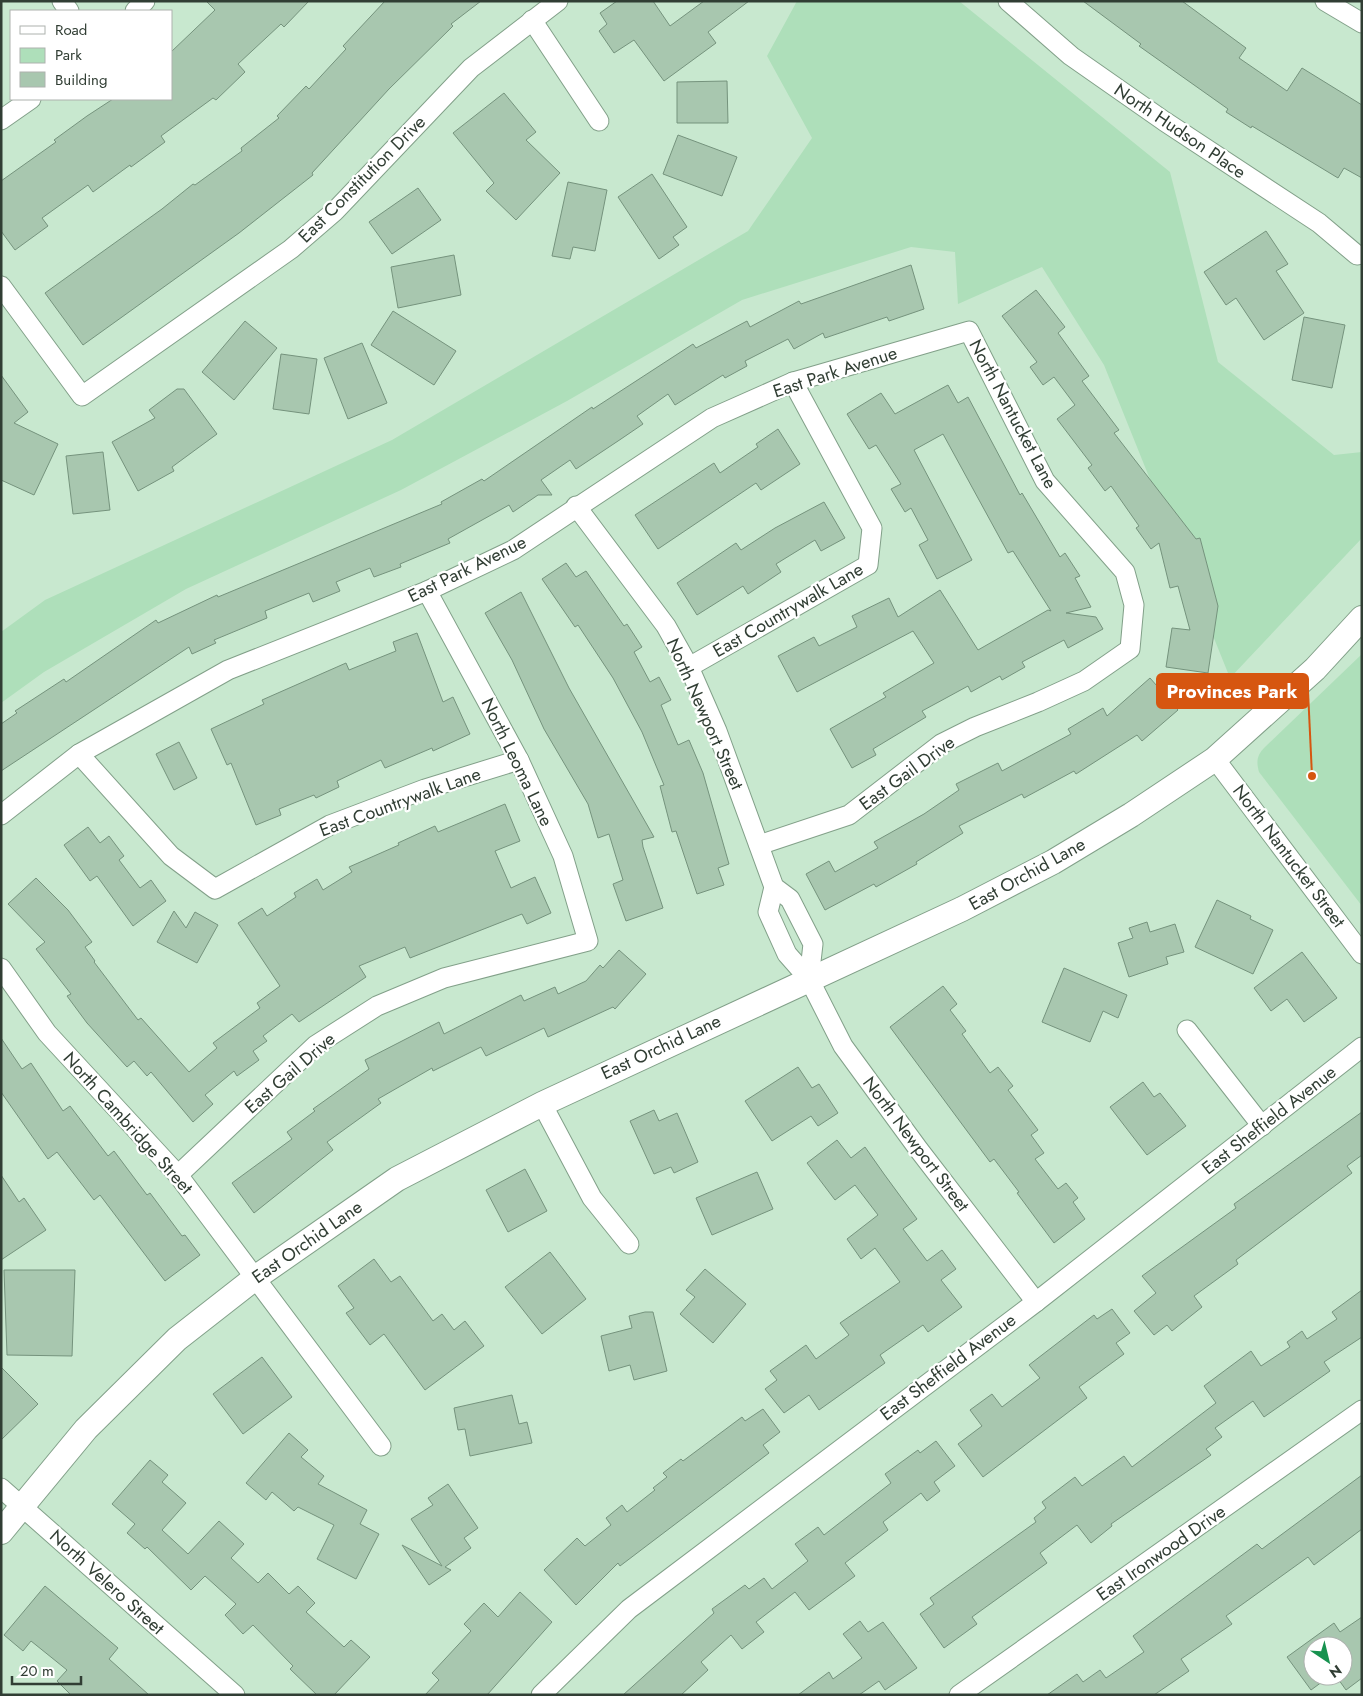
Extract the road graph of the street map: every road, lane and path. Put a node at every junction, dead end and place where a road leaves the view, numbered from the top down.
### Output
1 (145, 1) edge
2 (558, 1) edge
3 (1008, 1) edge
4 (1325, 1) edge
5 (136, 10) edge
6 (532, 20) junction
7 (1362, 23) edge
8 (30, 100) edge
9 (1, 120) edge
10 (599, 121) dead end
11 (1356, 255) dead end
12 (1, 286) edge
13 (969, 331) joint
14 (793, 382) junction
15 (576, 506) junction
16 (427, 590) junction
17 (1362, 618) edge
18 (1130, 649) joint
19 (689, 667) junction
20 (79, 754) junction
21 (1215, 759) junction
22 (519, 760) junction
23 (1, 815) edge
24 (759, 845) junction
25 (774, 887) junction
26 (588, 941) joint
27 (1362, 954) edge
28 (1, 968) edge
29 (809, 979) junction
30 (1187, 1030) dead end
31 (1362, 1047) edge
32 (542, 1104) junction
33 (1262, 1126) junction
34 (178, 1175) junction
35 (629, 1244) dead end
36 (255, 1278) junction
37 (1036, 1302) junction
38 (1362, 1410) edge
39 (381, 1446) dead end
40 (1, 1488) edge
41 (23, 1507) junction
42 (1, 1532) edge
43 (235, 1695) edge
44 (542, 1695) edge
45 (959, 1695) edge

1 - 5 street
2 - 6 street, East Constitution Drive
3 - 11 street, North Hudson Place
4 - 7 street
6 - 10 street
6 - 12 street, East Constitution Drive
8 - 9 street
13 - 14 street, East Park Avenue
13 - 18 street, North Nantucket Lane
14 - 15 street, East Park Avenue
14 - 19 street, East Countrywalk Lane
15 - 16 street, East Park Avenue
15 - 19 street, North Newport Street
16 - 20 street, East Park Avenue
16 - 22 street, North Leoma Lane
17 - 21 street, East Orchid Lane
18 - 24 street, East Gail Drive
19 - 24 street, North Newport Street
20 - 22 street, East Countrywalk Lane
20 - 23 street, East Park Avenue
21 - 27 street, North Nantucket Street
21 - 29 street, East Orchid Lane
22 - 26 street, North Leoma Lane
24 - 25 street, North Newport Street
25 - 29 street, North Newport Street
25 - 29 street, North Newport Street
26 - 34 street, East Gail Drive
28 - 34 street, North Cambridge Street
29 - 32 street, East Orchid Lane
29 - 37 street, North Newport Street
30 - 33 street
31 - 33 street, East Sheffield Avenue
32 - 35 street
32 - 36 street, East Orchid Lane
33 - 37 street, East Sheffield Avenue
34 - 36 street, North Cambridge Street
36 - 39 street, North Cambridge Street
36 - 41 street, East Orchid Lane
37 - 44 street, East Sheffield Avenue
38 - 45 street, East Ironwood Drive
40 - 41 street, North Velero Street
41 - 42 street, East Orchid Lane
41 - 43 street, North Velero Street

